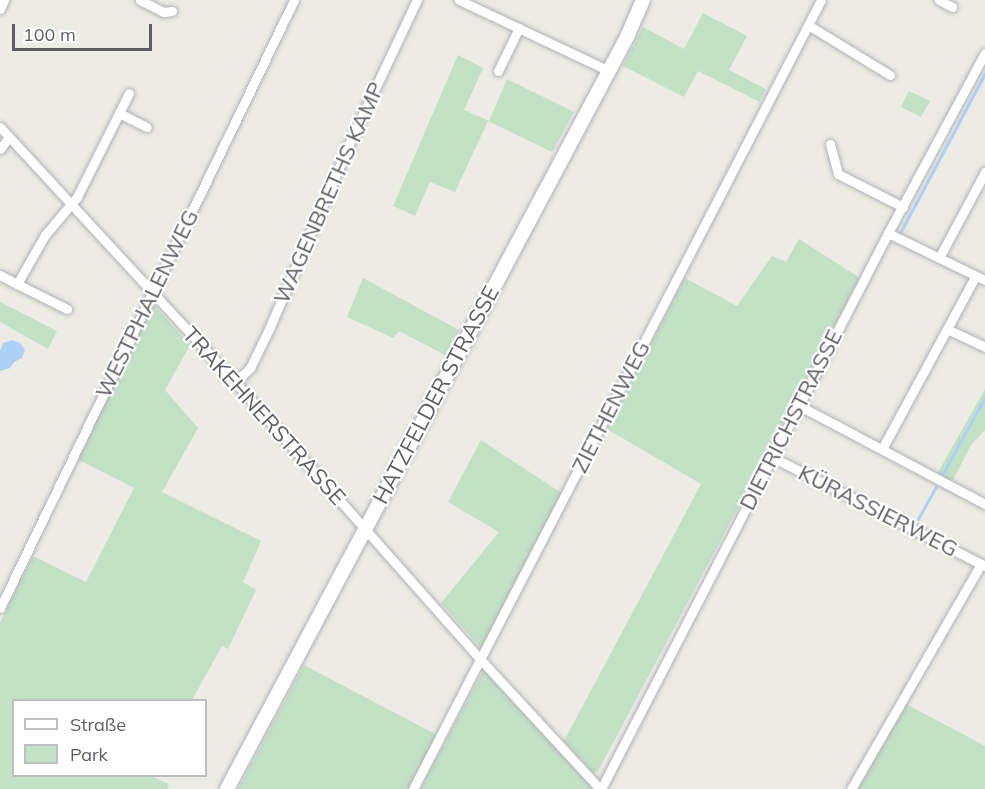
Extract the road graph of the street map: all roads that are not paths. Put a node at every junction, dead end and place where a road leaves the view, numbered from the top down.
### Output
1 (4, 0) edge
2 (140, 0) edge
3 (294, 0) edge
4 (417, 0) edge
5 (459, 0) edge
6 (643, 0) edge
7 (821, 0) edge
8 (939, 0) edge
9 (952, 7) dead end
10 (0, 9) edge
11 (172, 11) dead end
12 (808, 25) junction
13 (519, 28) junction
14 (985, 53) edge
15 (498, 71) dead end
16 (609, 71) junction
17 (890, 75) dead end
18 (129, 93) dead end
19 (119, 113) junction
20 (0, 127) edge
21 (147, 127) dead end
22 (9, 137) junction
23 (830, 144) dead end
24 (0, 149) edge
25 (985, 172) edge
26 (71, 204) junction
27 (903, 207) junction
28 (888, 233) junction
29 (939, 258) junction
30 (0, 275) edge
31 (980, 279) edge
32 (17, 284) junction
33 (152, 293) junction
34 (67, 309) dead end
35 (949, 330) junction
36 (985, 347) edge
37 (236, 382) junction
38 (798, 405) junction
39 (882, 449) junction
40 (772, 457) junction
41 (985, 504) edge
42 (366, 530) junction
43 (983, 565) edge
44 (0, 608) edge
45 (482, 661) junction
46 (227, 789) edge
47 (413, 789) edge
48 (600, 789) edge
49 (851, 789) edge

1 - 10 street
2 - 11 street
3 - 33 street, WESTPHALENWEG
4 - 37 street, WAGENBRETHS KAMP
5 - 13 street
6 - 16 street, HATZFELDER STRASSE
7 - 12 street, ZIETHENWEG
8 - 9 street
12 - 17 street
12 - 45 street, ZIETHENWEG
13 - 15 street
13 - 16 street
14 - 27 street, DIETRICHSTRASSE
16 - 42 street, HATZFELDER STRASSE
18 - 19 street
19 - 21 street
19 - 26 street
20 - 22 street, TRAKEHNERSTRASSE
22 - 24 street
22 - 26 street, TRAKEHNERSTRASSE
23 - 27 street
25 - 29 street
26 - 32 street
26 - 33 street, TRAKEHNERSTRASSE
27 - 28 street, DIETRICHSTRASSE
28 - 29 street
28 - 38 street, DIETRICHSTRASSE
29 - 31 street
30 - 32 street
31 - 35 street
32 - 34 street
33 - 37 street, TRAKEHNERSTRASSE
33 - 44 street, WESTPHALENWEG
35 - 36 street
35 - 39 street
37 - 42 street, TRAKEHNERSTRASSE
38 - 39 street
38 - 40 street, DIETRICHSTRASSE
39 - 41 street
40 - 43 street, KÜRASSIERWEG
40 - 48 street, DIETRICHSTRASSE
42 - 45 street, TRAKEHNERSTRASSE
42 - 46 street, HATZFELDER STRASSE
43 - 49 street
45 - 47 street, ZIETHENWEG
45 - 48 street, TRAKEHNERSTRASSE

